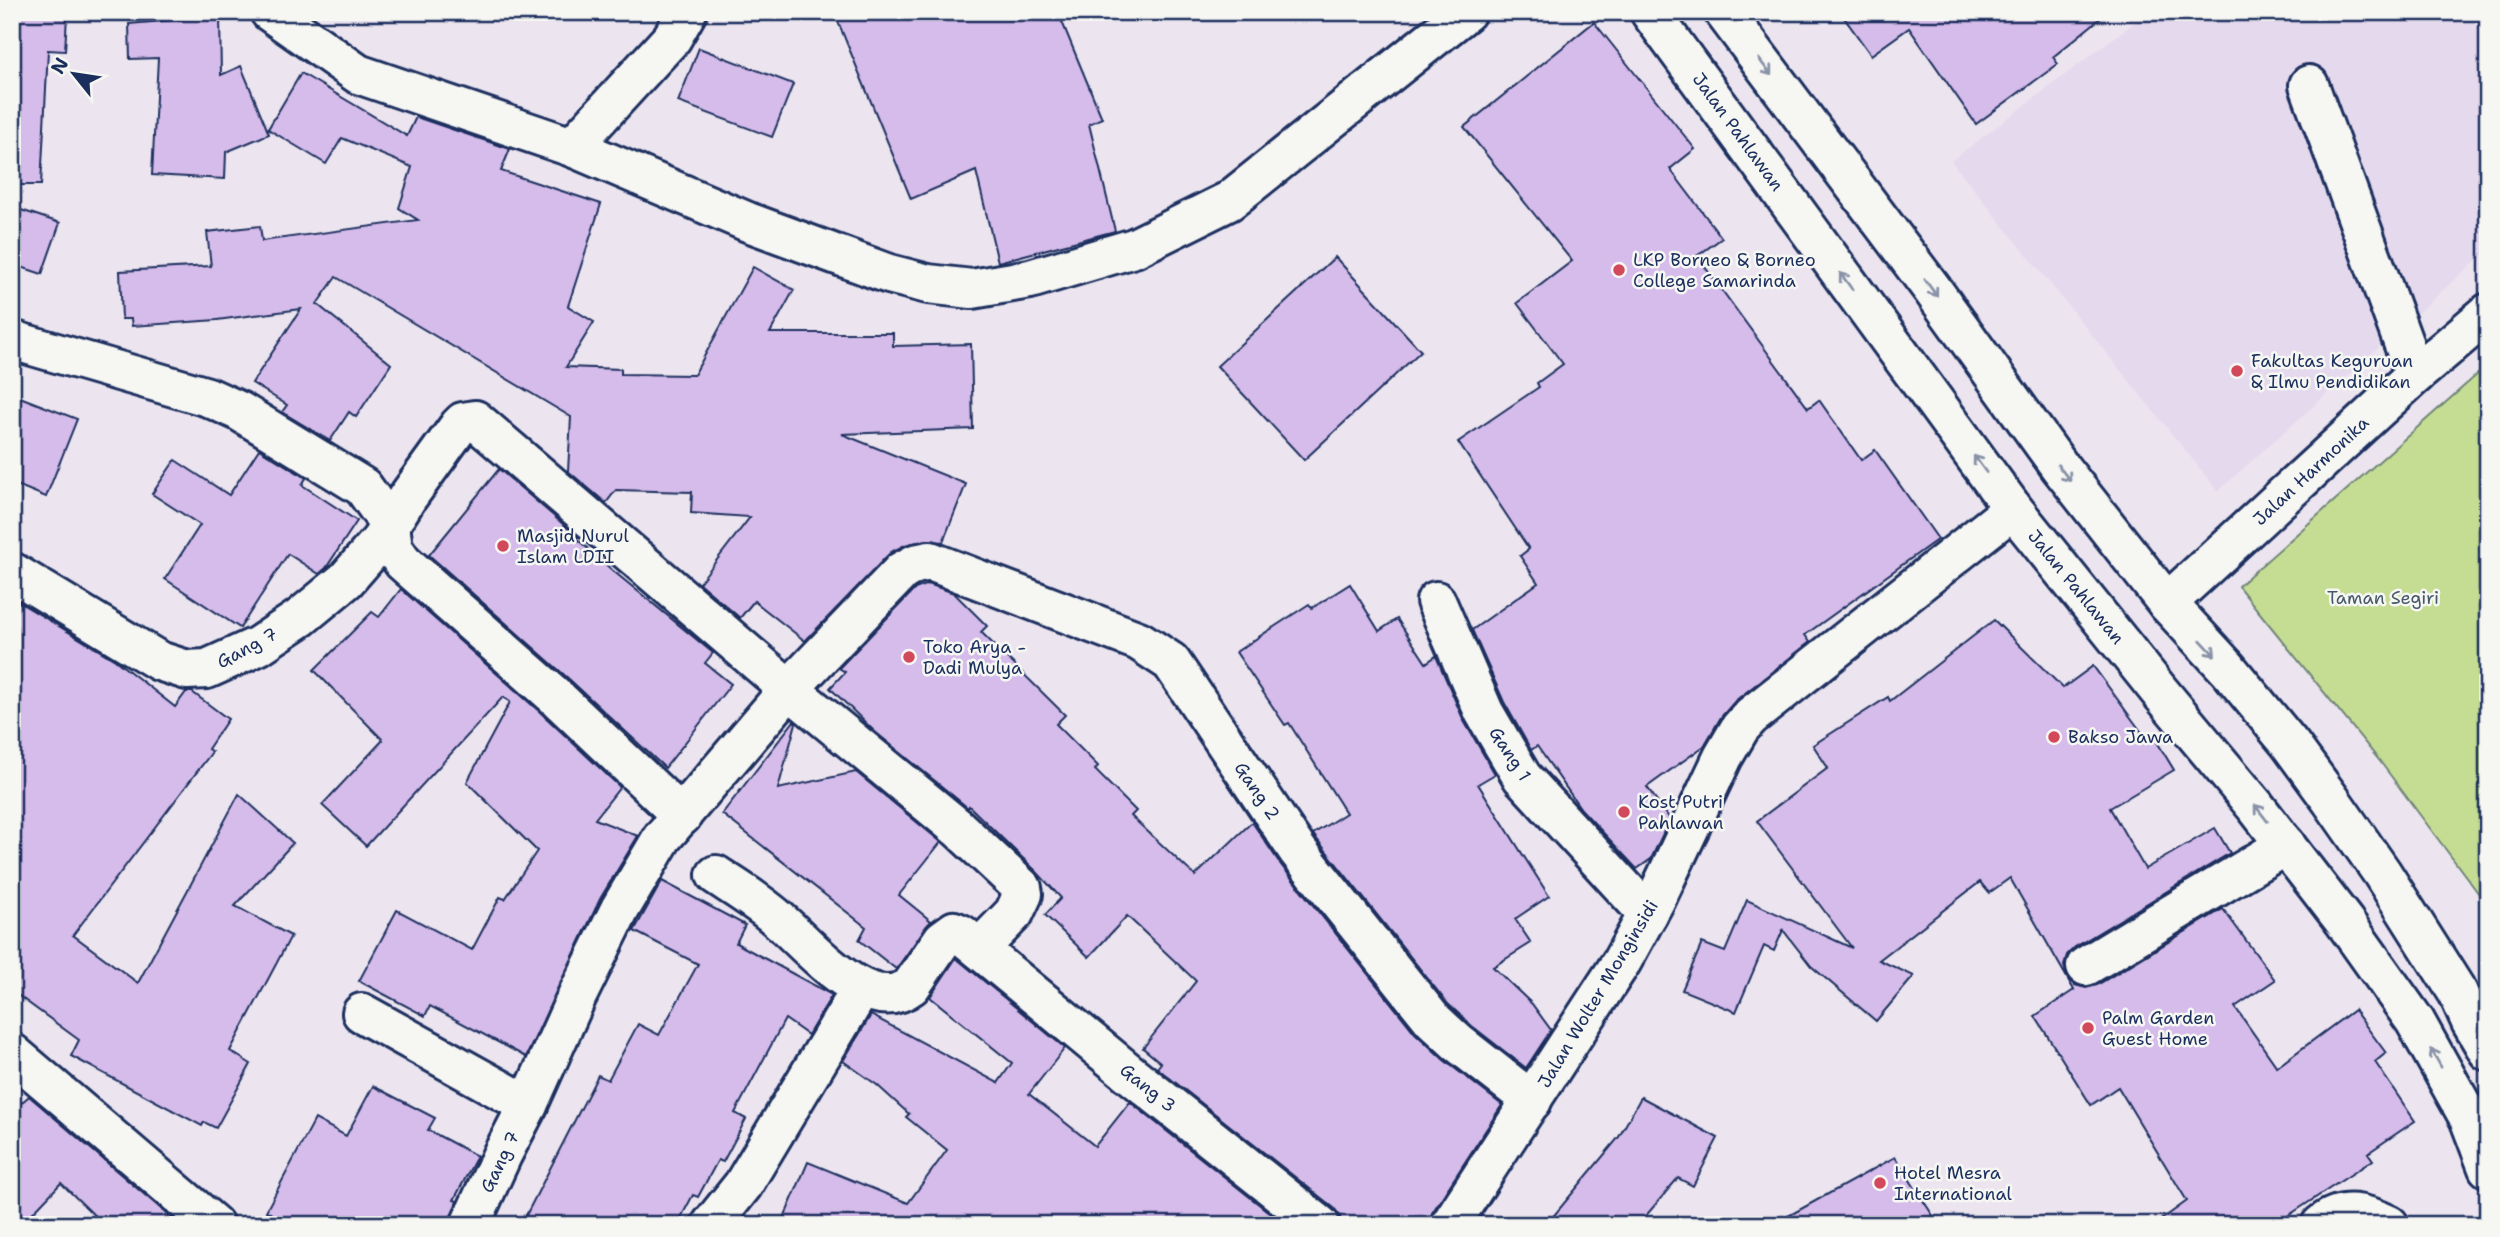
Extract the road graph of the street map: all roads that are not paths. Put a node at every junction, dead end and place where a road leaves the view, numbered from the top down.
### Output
1 (270, 12) edge
2 (687, 12) edge
3 (1466, 12) edge
4 (1650, 12) edge
5 (1724, 12) edge
6 (2309, 85) dead end
7 (572, 147) junction
8 (2488, 313) edge
9 (12, 340) edge
10 (2415, 375) junction
11 (2013, 509) junction
12 (398, 511) junction
13 (930, 561) joint
14 (12, 572) edge
15 (1436, 601) dead end
16 (2167, 604) junction
17 (789, 689) junction
18 (672, 827) junction
19 (2286, 845) junction
20 (716, 875) dead end
21 (1648, 914) junction
22 (979, 949) junction
23 (2085, 966) dead end
24 (861, 989) junction
25 (362, 1013) dead end
26 (2482, 1033) edge
27 (12, 1053) edge
28 (1532, 1101) junction
29 (528, 1105) junction
30 (2481, 1130) edge
31 (2488, 1168) edge
32 (214, 1225) edge
33 (470, 1225) edge
34 (711, 1225) edge
35 (1320, 1225) edge
36 (1450, 1225) edge
37 (2321, 1225) edge
38 (2389, 1225) edge

1 - 7 street
2 - 7 street
3 - 7 street
11 -> 4 street, Jalan Pahlawan
5 -> 16 street
6 - 10 street
8 - 10 street, Jalan Harmonika
9 - 12 street
10 - 16 street, Jalan Harmonika
19 -> 11 street, Jalan Pahlawan
11 - 21 street, Jalan Wolter Monginsidi
12 - 14 street, Gang 7
12 - 17 street, Gang 7
12 - 18 street
13 - 17 street, Gang 7
13 - 28 street, Gang 2
15 - 21 street, Gang 1
16 -> 26 street
17 - 18 street, Gang 7
17 - 22 street
18 - 29 street, Gang 7
19 - 23 street
30 -> 19 street, Jalan Pahlawan
20 - 24 street
21 - 28 street, Jalan Wolter Monginsidi
22 - 24 street, Gang 3
22 - 35 street, Gang 3
24 - 34 street
25 - 29 street
27 - 32 street
28 - 36 street, Jalan Wolter Monginsidi
29 - 33 street, Gang 7
30 - 31 street, Jalan Pahlawan
37 - 38 street

